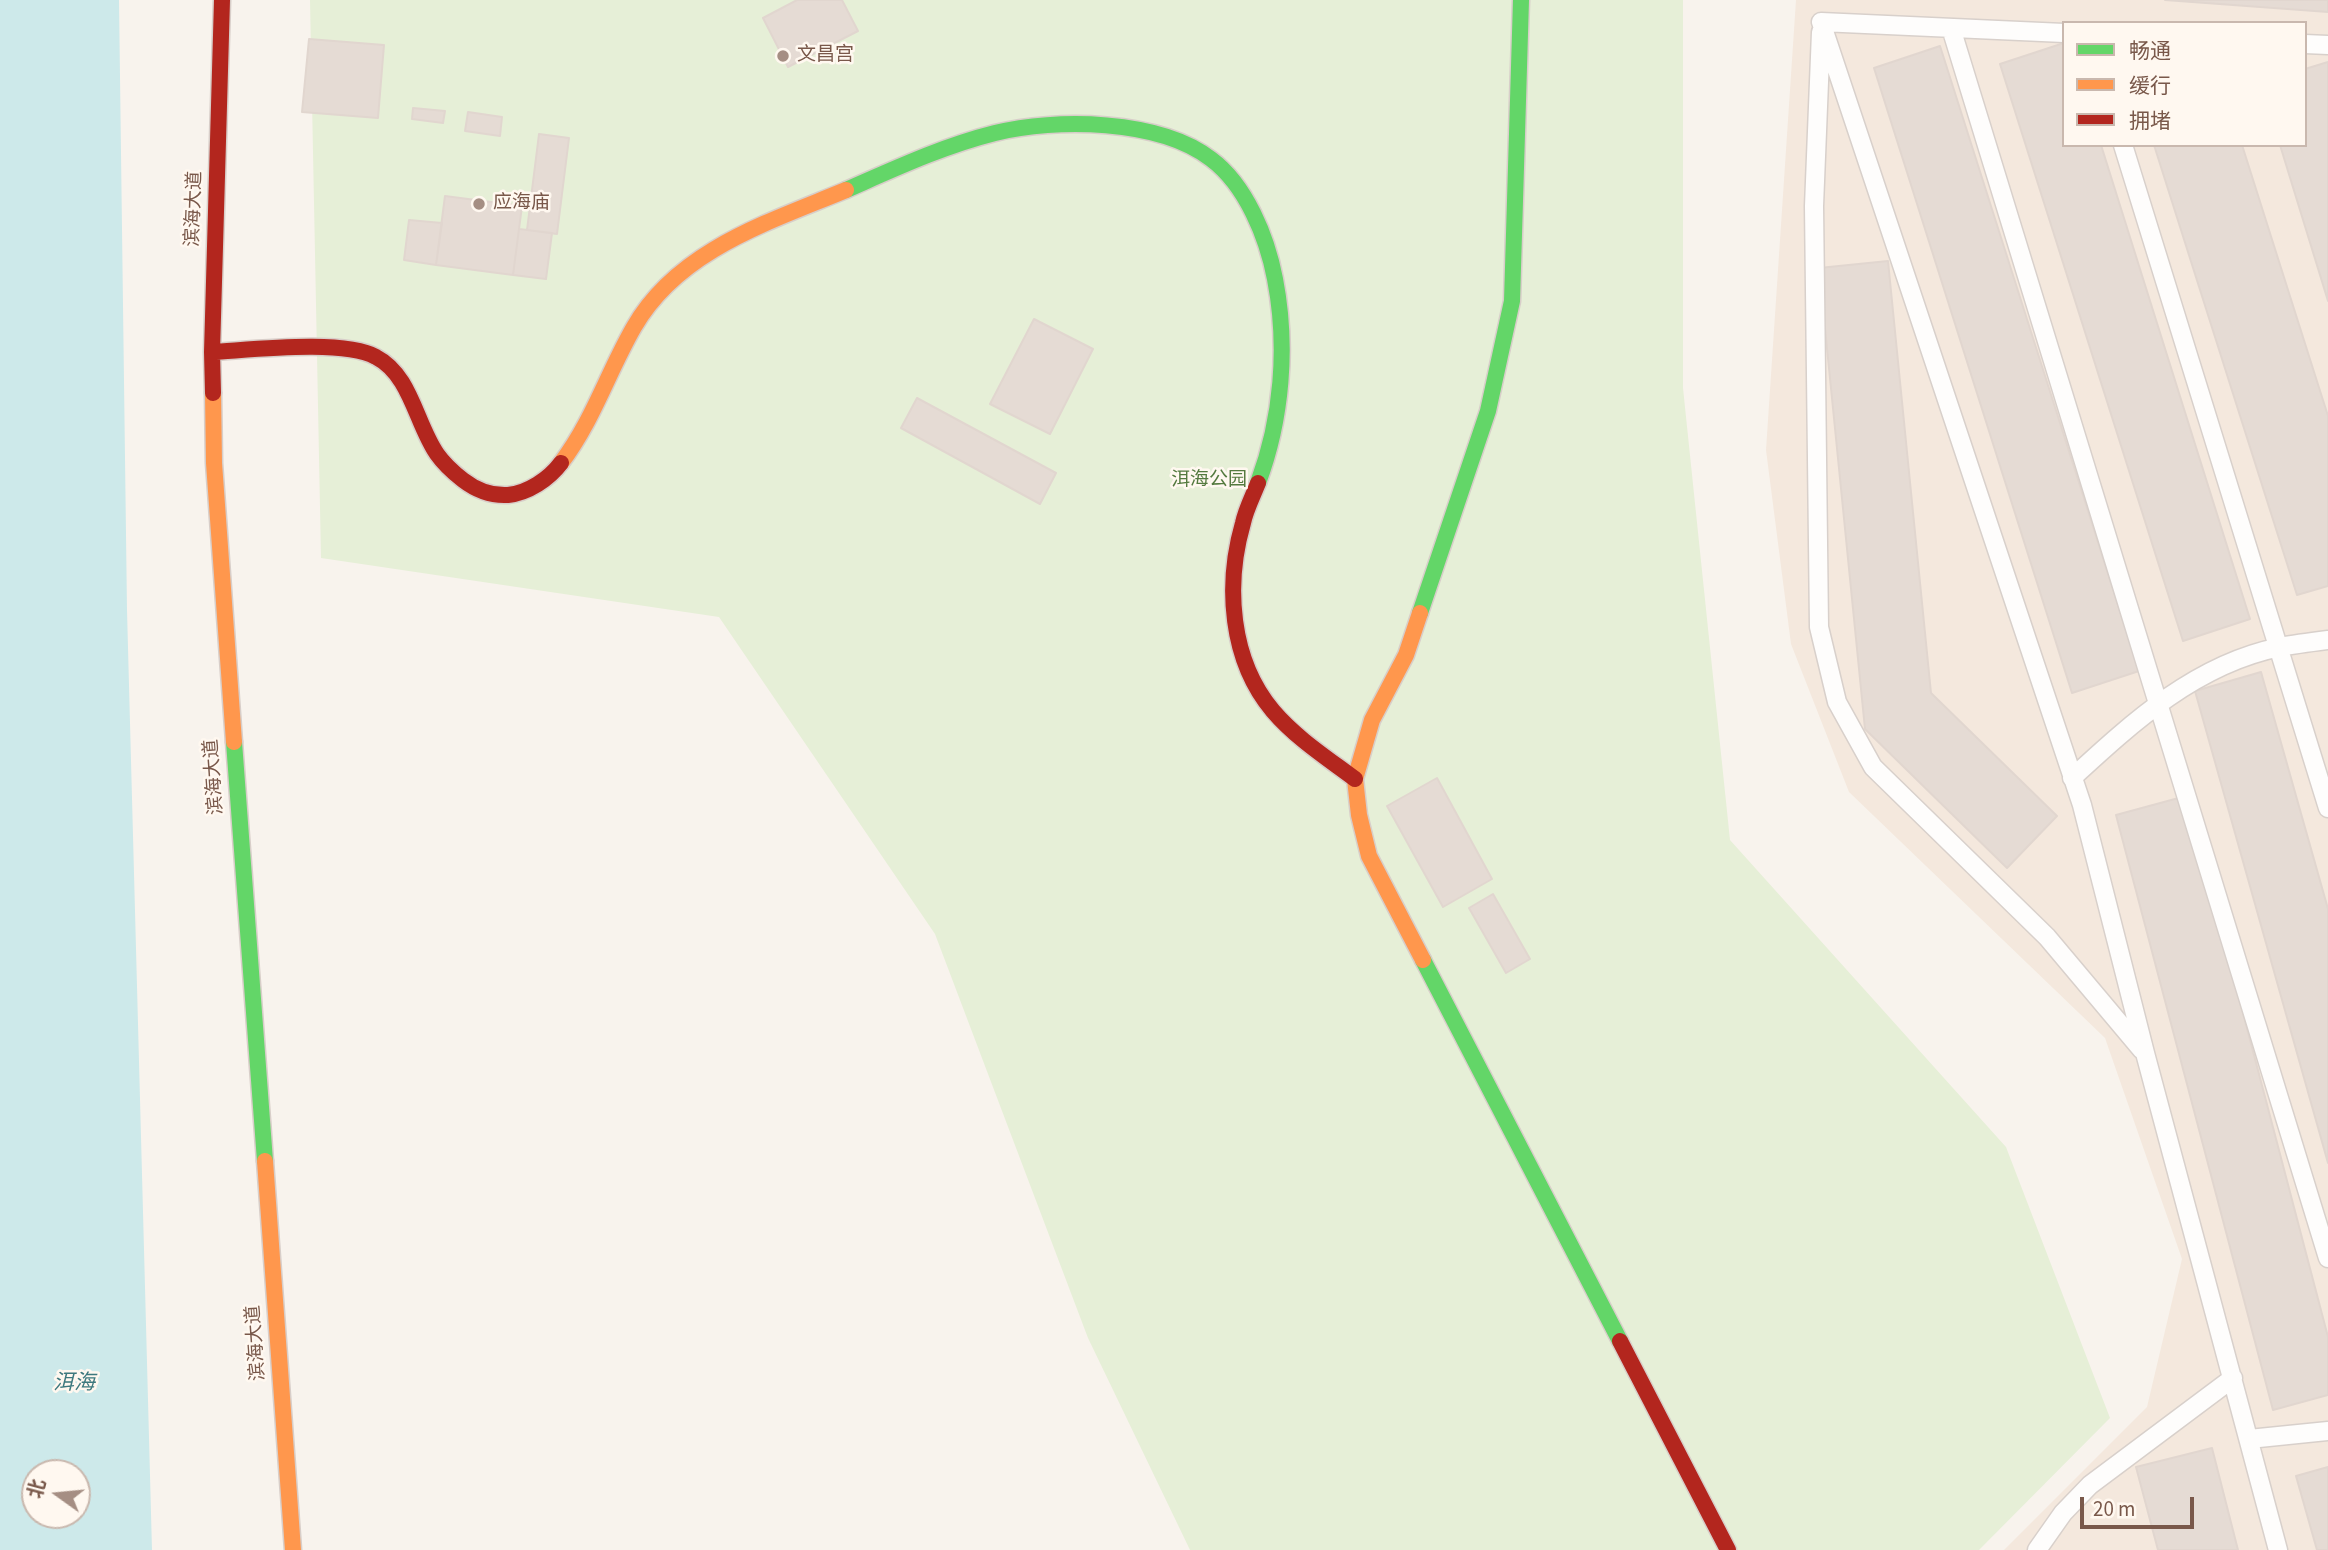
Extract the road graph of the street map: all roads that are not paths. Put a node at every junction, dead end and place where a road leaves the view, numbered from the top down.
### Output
1 (222, 0) edge
2 (1521, 0) edge
3 (1821, 22) junction
4 (1951, 28) junction
5 (2062, 33) edge
6 (2307, 44) edge
7 (2328, 45) edge
8 (2124, 147) edge
9 (212, 352) junction
10 (2328, 640) edge
11 (2280, 647) junction
12 (2157, 704) junction
13 (2072, 778) junction
14 (1355, 779) junction
15 (2328, 808) edge
16 (2145, 1053) junction
17 (2328, 1258) edge
18 (2233, 1378) junction
19 (2328, 1431) edge
20 (2249, 1439) junction
21 (293, 1550) edge
22 (1728, 1550) edge
23 (2037, 1550) edge
24 (2278, 1550) edge

1 - 9 street, 滨海大道
2 - 14 street
3 - 4 lane
3 - 13 lane
3 - 16 lane
4 - 5 lane
4 - 12 lane
6 - 7 lane
8 - 11 lane
9 - 14 street
9 - 21 street, 滨海大道
10 - 11 lane
11 - 12 lane
11 - 15 lane
12 - 13 lane
12 - 17 lane
13 - 16 lane
14 - 22 street
16 - 18 lane
18 - 20 lane
18 - 23 lane
19 - 20 lane
20 - 24 lane

